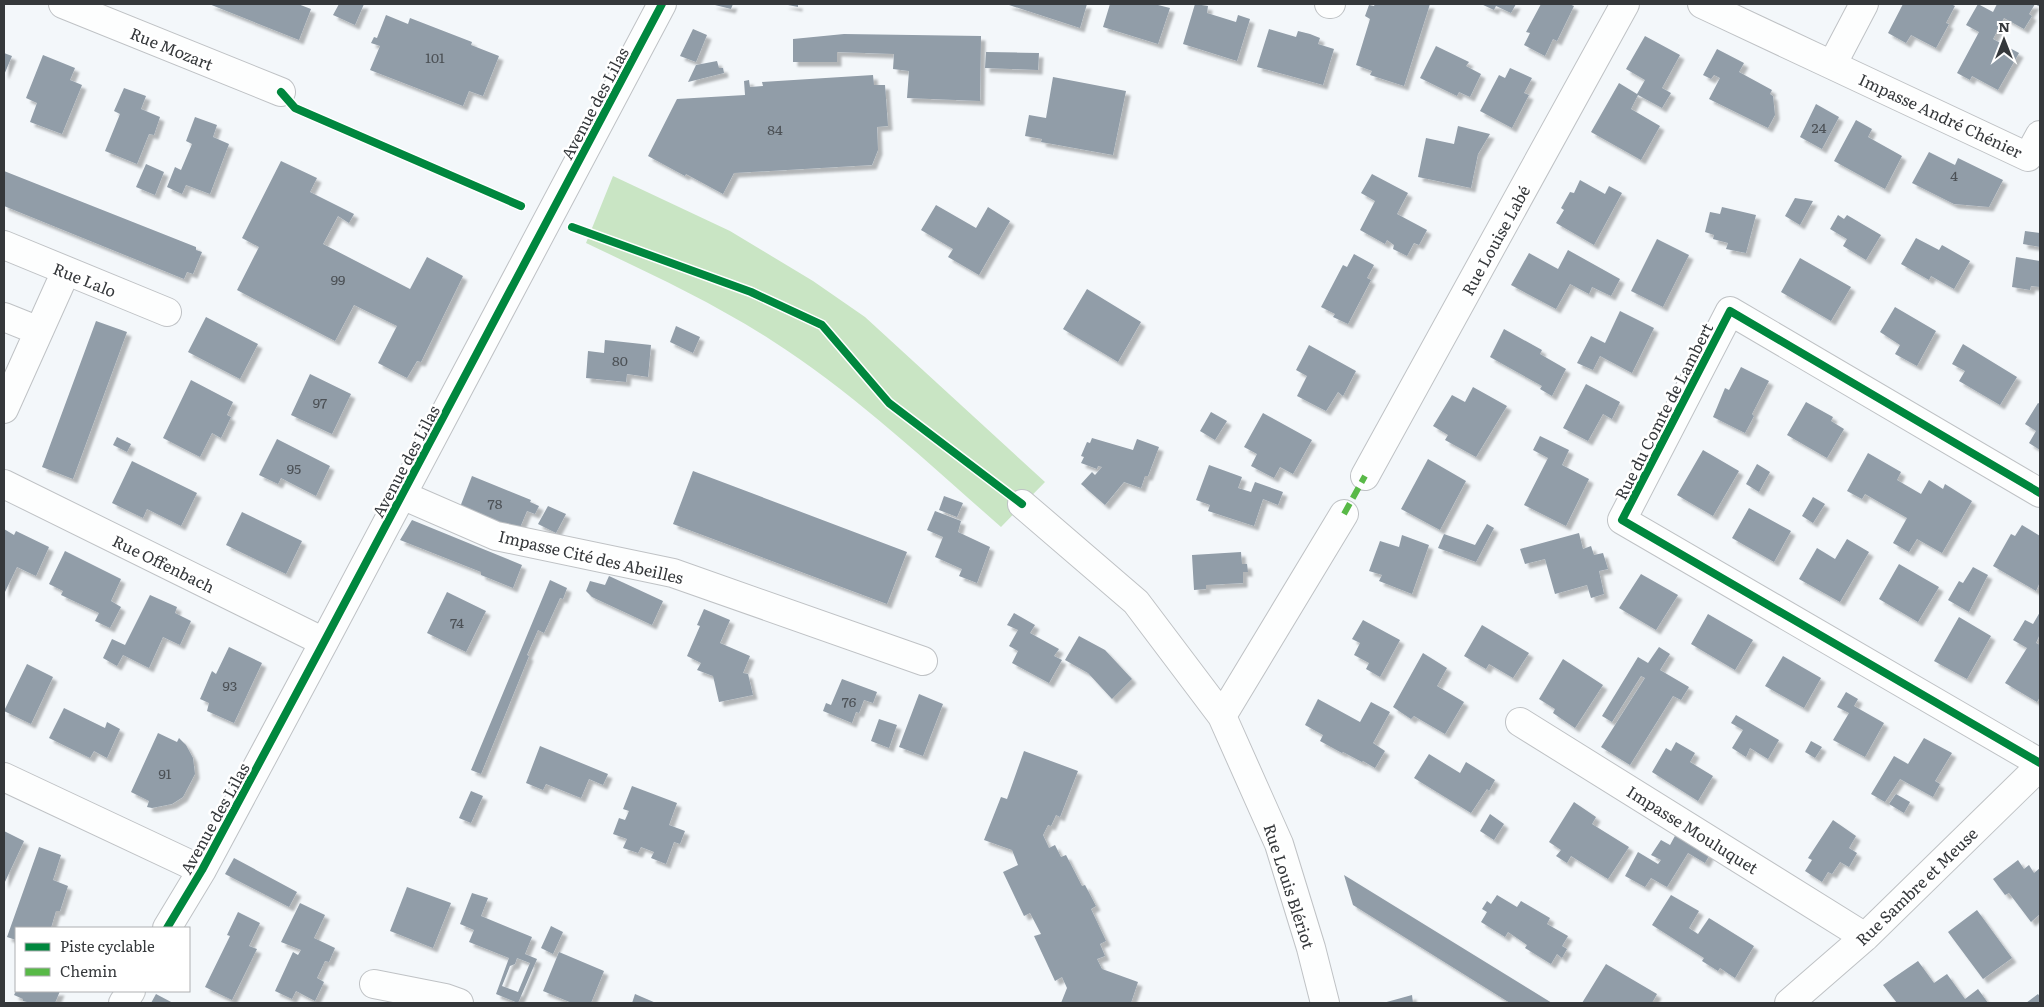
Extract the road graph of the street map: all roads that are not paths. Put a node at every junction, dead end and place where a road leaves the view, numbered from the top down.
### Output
1 (63, 4) edge
2 (662, 4) edge
3 (1625, 4) edge
4 (1702, 4) edge
5 (1864, 4) edge
6 (1832, 65) junction
7 (281, 92) dead end
8 (2040, 135) edge
9 (4, 244) edge
10 (66, 271) junction
11 (167, 312) dead end
12 (4, 316) edge
13 (39, 331) junction
14 (4, 409) edge
15 (1365, 476) dead end
16 (4, 484) edge
17 (2040, 493) edge
18 (402, 496) junction
19 (1022, 504) dead end
20 (1344, 514) dead end
21 (324, 642) junction
22 (923, 661) dead end
23 (1222, 716) junction
24 (1520, 722) dead end
25 (2040, 764) edge
26 (4, 777) edge
27 (202, 870) junction
28 (168, 927) edge
29 (1865, 937) junction
30 (374, 984) dead end
31 (129, 992) edge
32 (123, 1003) edge
33 (459, 1003) edge
34 (1325, 1003) edge
35 (1790, 1003) edge

1 - 7 street, Rue Mozart
2 - 18 street, Avenue des Lilas
3 - 15 street, Rue Louise Labé
4 - 6 street
5 - 6 street
6 - 8 street, Impasse André Chénier
9 - 10 street, Rue Lalo
10 - 11 street, Rue Lalo
10 - 13 street
12 - 13 street
13 - 14 street
16 - 21 street, Rue Offenbach
17 - 25 street, Rue du Comte de Lambert
18 - 21 street, Avenue des Lilas
18 - 22 street, Impasse Cité des Abeilles
19 - 23 street, Rue Louis Blériot
20 - 23 street
21 - 27 street, Avenue des Lilas
23 - 34 street, Rue Louis Blériot
24 - 29 street, Impasse Mouluquet
25 - 29 street, Rue Sambre et Meuse
26 - 27 street
27 - 28 street, Avenue des Lilas
29 - 35 street, Rue Sambre et Meuse
30 - 33 street
31 - 32 street

